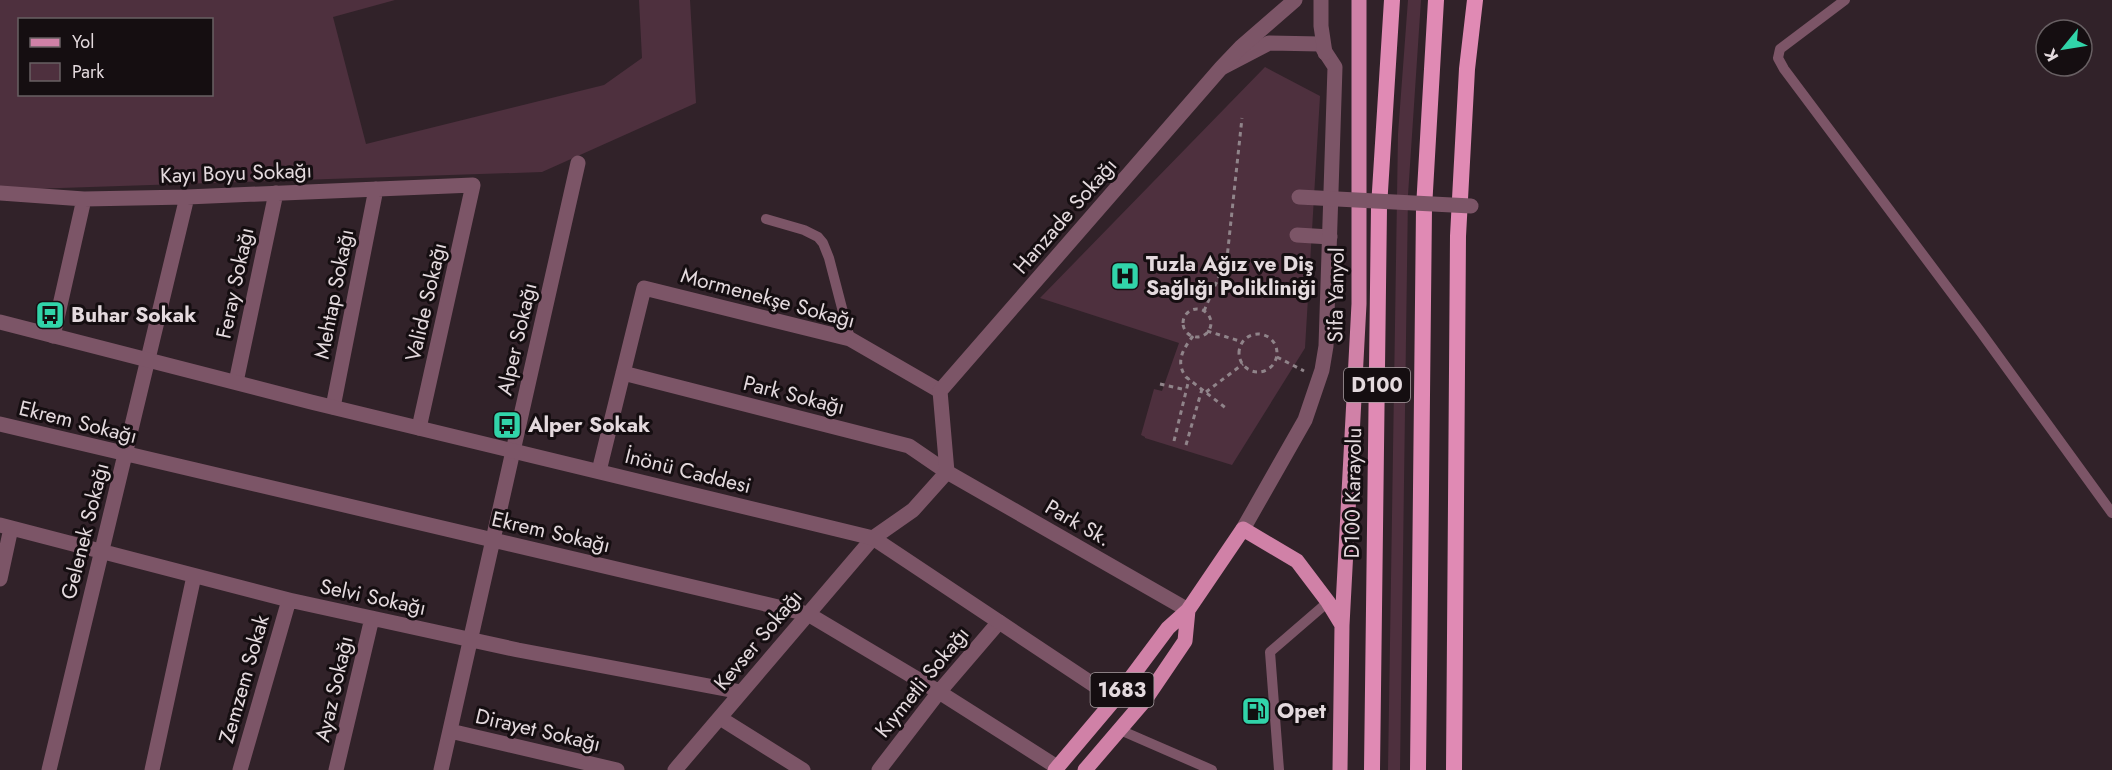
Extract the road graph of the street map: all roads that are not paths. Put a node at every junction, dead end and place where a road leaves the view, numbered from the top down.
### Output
1 (1295, 0) edge
2 (1321, 0) edge
3 (1359, 0) edge
4 (1392, 0) edge
5 (1436, 0) edge
6 (1475, 0) edge
7 (1845, 0) edge
8 (1325, 52) junction
9 (1221, 68) junction
10 (578, 163) dead end
11 (473, 185) joint
12 (376, 189) junction
13 (0, 193) edge
14 (276, 193) junction
15 (187, 197) junction
16 (1299, 197) dead end
17 (84, 199) junction
18 (1471, 206) dead end
19 (766, 219) dead end
20 (1297, 235) dead end
21 (1330, 237) junction
22 (0, 322) edge
23 (53, 336) junction
24 (850, 339) junction
25 (148, 360) junction
26 (623, 373) junction
27 (236, 382) junction
28 (940, 391) junction
29 (333, 407) junction
30 (0, 424) edge
31 (419, 428) junction
32 (513, 450) junction
33 (125, 454) junction
34 (599, 471) junction
35 (947, 472) junction
36 (2112, 513) edge
37 (5, 527) edge
38 (1243, 529) junction
39 (873, 538) junction
40 (493, 540) junction
41 (102, 552) junction
42 (194, 576) junction
43 (0, 579) edge
44 (289, 600) junction
45 (1328, 602) junction
46 (1188, 610) junction
47 (808, 614) junction
48 (372, 618) junction
49 (999, 622) junction
50 (1342, 625) junction
51 (470, 639) junction
52 (939, 692) junction
53 (741, 693) junction
54 (1115, 699) junction
55 (720, 718) junction
56 (1120, 730) junction
57 (450, 731) junction
58 (1056, 769) edge
59 (49, 770) edge
60 (152, 770) edge
61 (240, 770) edge
62 (336, 770) edge
63 (441, 770) edge
64 (617, 770) edge
65 (675, 770) edge
66 (803, 770) edge
67 (879, 770) edge
68 (1085, 770) edge
69 (1212, 770) edge
70 (1279, 770) edge
71 (1340, 770) edge
72 (1372, 770) edge
73 (1418, 770) edge
74 (1454, 770) edge

1 - 9 street, Hanzade Sokağı
2 - 8 street
3 - 50 main road, Sifa Yanyol
4 - 72 highway, D100 Karayolu / D100
5 - 73 highway, D100
6 - 74 highway
7 - 36 lane
8 - 9 street
8 - 21 street
9 - 28 street, Hanzade Sokağı
10 - 32 street, Alper Sokağı
11 - 12 street, Kayı Boyu Sokağı
11 - 31 street, Valide Sokağı
12 - 14 street, Kayı Boyu Sokağı
12 - 29 street, Mehtap Sokağı
13 - 17 street, Kayı Boyu Sokağı
14 - 15 street, Kayı Boyu Sokağı
14 - 27 street, Feray Sokağı
15 - 17 street, Kayı Boyu Sokağı
15 - 25 street, Gelenek Sokağı
16 - 18 street, bridge
17 - 23 street
19 - 24 lane
20 - 21 street
21 - 38 street
22 - 23 street, İnönü Caddesi
23 - 25 street, İnönü Caddesi
24 - 26 street, Mormenekşe Sokağı
24 - 28 street, Mormenekşe Sokağı
25 - 27 street, İnönü Caddesi
25 - 33 street, Gelenek Sokağı
26 - 34 street
26 - 35 street, Park Sokağı
27 - 29 street, İnönü Caddesi
28 - 35 street
29 - 31 street, İnönü Caddesi
30 - 33 street, Ekrem Sokağı
31 - 32 street, İnönü Caddesi
32 - 34 street, İnönü Caddesi
32 - 40 street, Alper Sokağı
33 - 40 street, Ekrem Sokağı
33 - 41 street, Gelenek Sokağı
34 - 39 street, İnönü Caddesi
35 - 39 street, Kevser Sokağı
35 - 46 street, Park Sk.
37 - 41 street, Selvi Sokağı
37 - 43 street
38 - 45 main road
38 - 46 main road
39 - 47 street, Kevser Sokağı
39 - 49 street, İnönü Caddesi
40 - 47 street, Ekrem Sokağı
40 - 51 street, Alper Sokağı
41 - 42 street, Selvi Sokağı
41 - 59 street, Gelenek Sokağı
42 - 44 street, Selvi Sokağı
42 - 60 street
44 - 48 street, Selvi Sokağı
44 - 61 street, Zemzem Sokak
45 - 50 main road
45 - 70 lane
46 - 54 main road, 1683
46 - 56 main road, 1683
47 - 52 street, Ekrem Sokağı
47 - 53 street, Kevser Sokağı
48 - 51 street, Selvi Sokağı
48 - 62 street, Ayaz Sokağı
49 - 52 street, Kıymetli Sokağı
49 - 54 street, İnönü Caddesi
50 - 71 main road, Sifa Yanyol
51 - 53 street, Selvi Sokağı
51 - 57 street, Alper Sokağı
52 - 58 street, Ekrem Sokağı
52 - 67 street, Kıymetli Sokağı
53 - 55 street, Kevser Sokağı
54 - 58 main road, 1683
55 - 65 street, Kevser Sokağı
55 - 66 street
56 - 68 main road, 1683
56 - 69 lane
57 - 63 street, Alper Sokağı
57 - 64 street, Dirayet Sokağı

